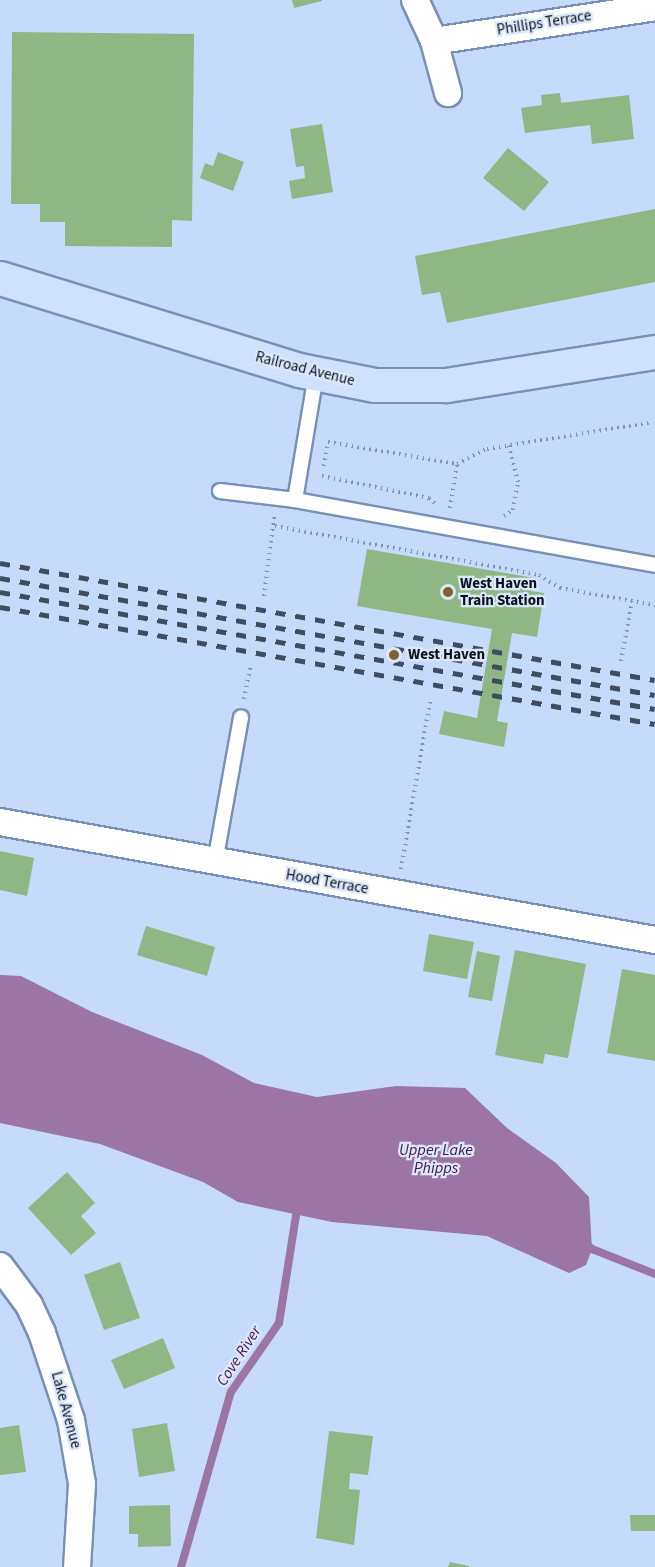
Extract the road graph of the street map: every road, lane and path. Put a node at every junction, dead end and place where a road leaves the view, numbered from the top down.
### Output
1 (415, 0) edge
2 (655, 7) edge
3 (434, 41) junction
4 (448, 93) dead end
5 (0, 278) edge
6 (655, 352) edge
7 (316, 374) junction
8 (653, 422) dead end
9 (509, 445) junction
10 (457, 464) junction
11 (220, 491) dead end
12 (295, 500) junction
13 (273, 511) dead end
14 (449, 512) junction
15 (459, 512) dead end
16 (500, 517) dead end
17 (275, 526) junction
18 (652, 562) edge
19 (264, 596) dead end
20 (632, 601) junction
21 (655, 605) edge
22 (621, 661) dead end
23 (250, 668) dead end
24 (430, 701) dead end
25 (241, 717) joint
26 (0, 822) edge
27 (215, 862) junction
28 (399, 876) dead end
29 (655, 940) edge
30 (0, 1266) edge
31 (77, 1567) edge

1 - 3 street
2 - 3 street, Phillips Terrace
3 - 4 street
5 - 7 street, Railroad Avenue
6 - 7 street, Railroad Avenue
7 - 12 lane
8 - 9 path
9 - 10 path
9 - 16 path
10 - 14 path
10 - 14 path
11 - 12 lane
12 - 18 lane
13 - 17 path
14 - 15 path
17 - 19 path
17 - 20 path
20 - 21 path
20 - 22 path
23 - 25 path
24 - 28 path
25 - 27 lane
26 - 27 street, Hood Terrace
27 - 29 street, Hood Terrace
30 - 31 street, Lake Avenue

